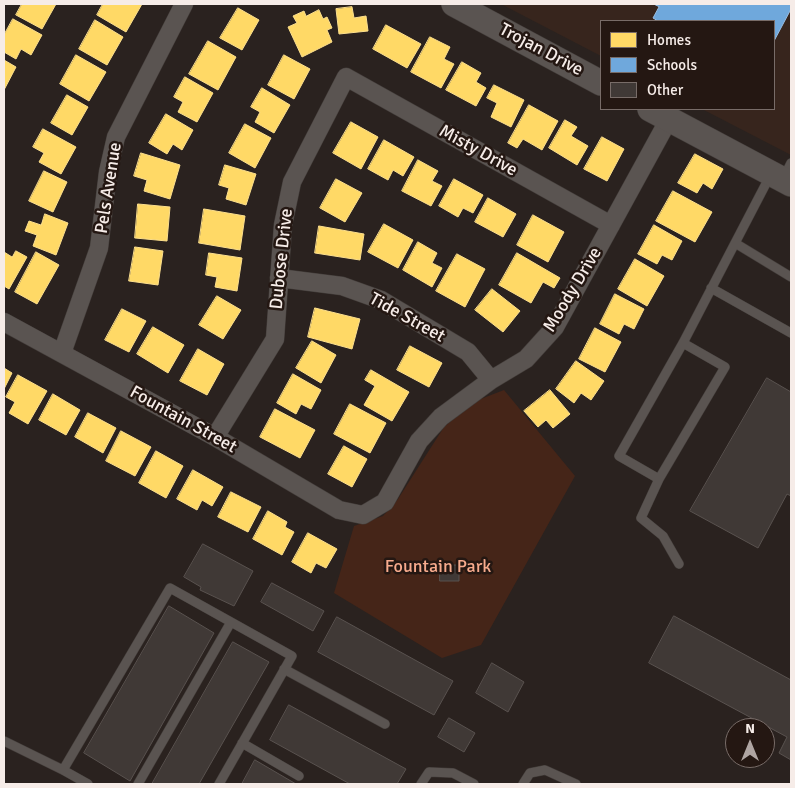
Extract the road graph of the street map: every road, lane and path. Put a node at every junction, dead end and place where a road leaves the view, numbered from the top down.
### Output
1 (184, 4) edge
2 (454, 4) edge
3 (346, 77) joint
4 (600, 81) edge
5 (659, 114) edge
6 (784, 175) edge
7 (611, 225) junction
8 (734, 243) junction
9 (791, 277) edge
10 (278, 278) junction
11 (711, 288) junction
12 (4, 322) edge
13 (791, 333) edge
14 (683, 343) junction
15 (62, 353) junction
16 (492, 380) junction
17 (215, 437) junction
18 (659, 479) junction
19 (363, 515) joint
20 (679, 564) dead end
21 (231, 622) junction
22 (284, 669) junction
23 (384, 724) dead end
24 (4, 741) edge
25 (242, 743) junction
26 (63, 770) junction
27 (298, 776) dead end
28 (88, 784) edge
29 (138, 784) edge
30 (219, 784) edge
31 (421, 784) edge
32 (474, 784) edge
33 (523, 784) edge
34 (576, 784) edge

1 - 15 street, Pels Avenue
2 - 4 street, Trojan Drive
3 - 7 street, Misty Drive
3 - 10 street, Dubose Drive
5 - 6 street
5 - 7 street, Moody Drive
6 - 8 lane
7 - 16 street, Moody Drive
8 - 9 lane
8 - 11 lane
10 - 16 street, Tide Street
10 - 17 street, Dubose Drive
11 - 13 lane
11 - 14 lane
12 - 15 street, Fountain Street
14 - 18 lane
14 - 18 lane
15 - 17 street, Fountain Street
16 - 19 street, Moody Drive
17 - 19 street, Fountain Street
18 - 20 lane
21 - 22 lane
21 - 26 lane
21 - 29 lane
22 - 23 lane
22 - 25 lane
24 - 26 lane
25 - 27 lane
25 - 30 lane
26 - 28 lane
31 - 32 lane
33 - 34 lane

